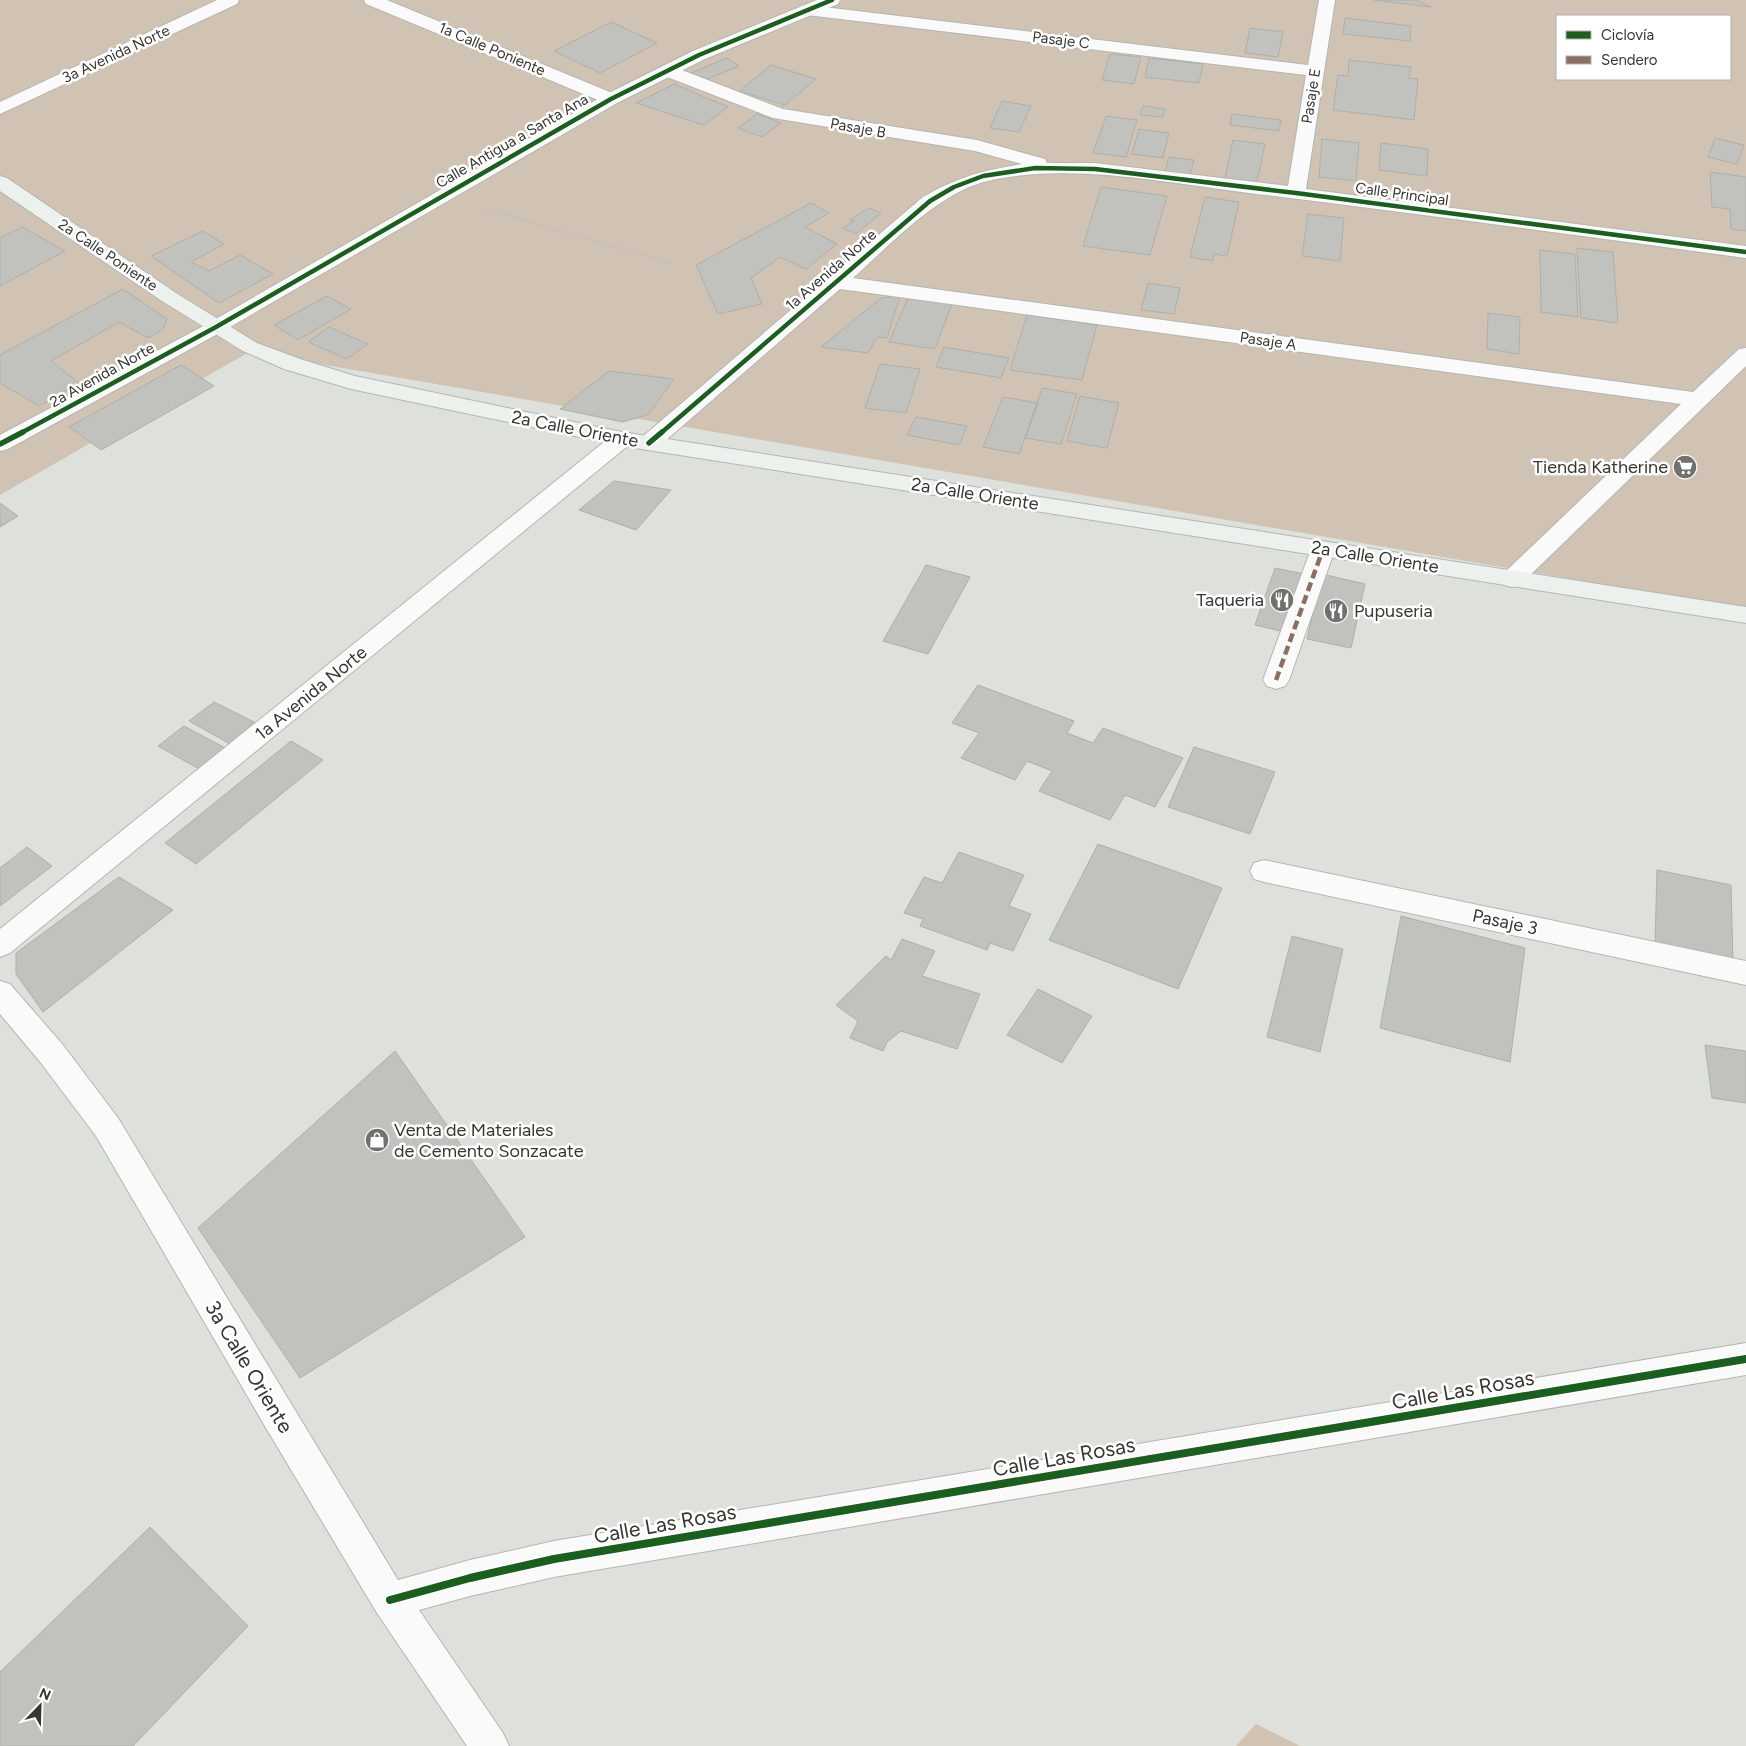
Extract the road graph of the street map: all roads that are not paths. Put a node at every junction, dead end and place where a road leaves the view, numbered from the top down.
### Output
1 (231, 0) edge
2 (372, 0) edge
3 (832, 0) edge
4 (1327, 0) edge
5 (807, 10) junction
6 (1316, 70) junction
7 (668, 71) junction
8 (611, 99) junction
9 (0, 109) edge
10 (1054, 167) junction
11 (0, 182) edge
12 (1296, 192) junction
13 (1746, 252) edge
14 (836, 282) junction
15 (216, 327) junction
16 (1746, 354) edge
17 (1700, 400) junction
18 (622, 439) junction
19 (649, 443) junction
20 (0, 444) edge
21 (1323, 549) junction
22 (1512, 578) junction
23 (1746, 615) edge
24 (1276, 680) dead end
25 (1264, 872) dead end
26 (0, 945) edge
27 (1746, 973) edge
28 (0, 993) edge
29 (1746, 1359) edge
30 (390, 1600) junction
31 (490, 1746) edge

1 - 9 street, 3a Avenida Norte
2 - 8 street, 1a Calle Poniente
3 - 5 street, Calle Antigua a Santa Ana
4 - 6 street, Pasaje E
5 - 6 street, Pasaje C
5 - 7 street, Calle Antigua a Santa Ana
6 - 12 street, Pasaje E
7 - 8 street, Calle Antigua a Santa Ana
7 - 10 street, Pasaje B
8 - 15 street, Calle Antigua a Santa Ana
10 - 12 street, Calle Principal
10 - 14 street, 1a Avenida Norte
11 - 15 main road, 2a Calle Poniente
12 - 13 street, Calle Principal
14 - 17 street, Pasaje A
14 - 19 street, 1a Avenida Norte
15 - 18 main road, 2a Calle Oriente
15 - 20 street, 2a Avenida Norte
16 - 17 street
17 - 22 street
18 - 19 main road, 2a Calle Oriente
18 - 26 street, 1a Avenida Norte
19 - 21 main road, 2a Calle Oriente
21 - 22 main road, 2a Calle Oriente
21 - 24 street
22 - 23 main road, 2a Calle Oriente
25 - 27 street, Pasaje 3
28 - 30 street, 3a Calle Oriente
29 - 30 street, Calle Las Rosas
30 - 31 street, 3a Calle Oriente

